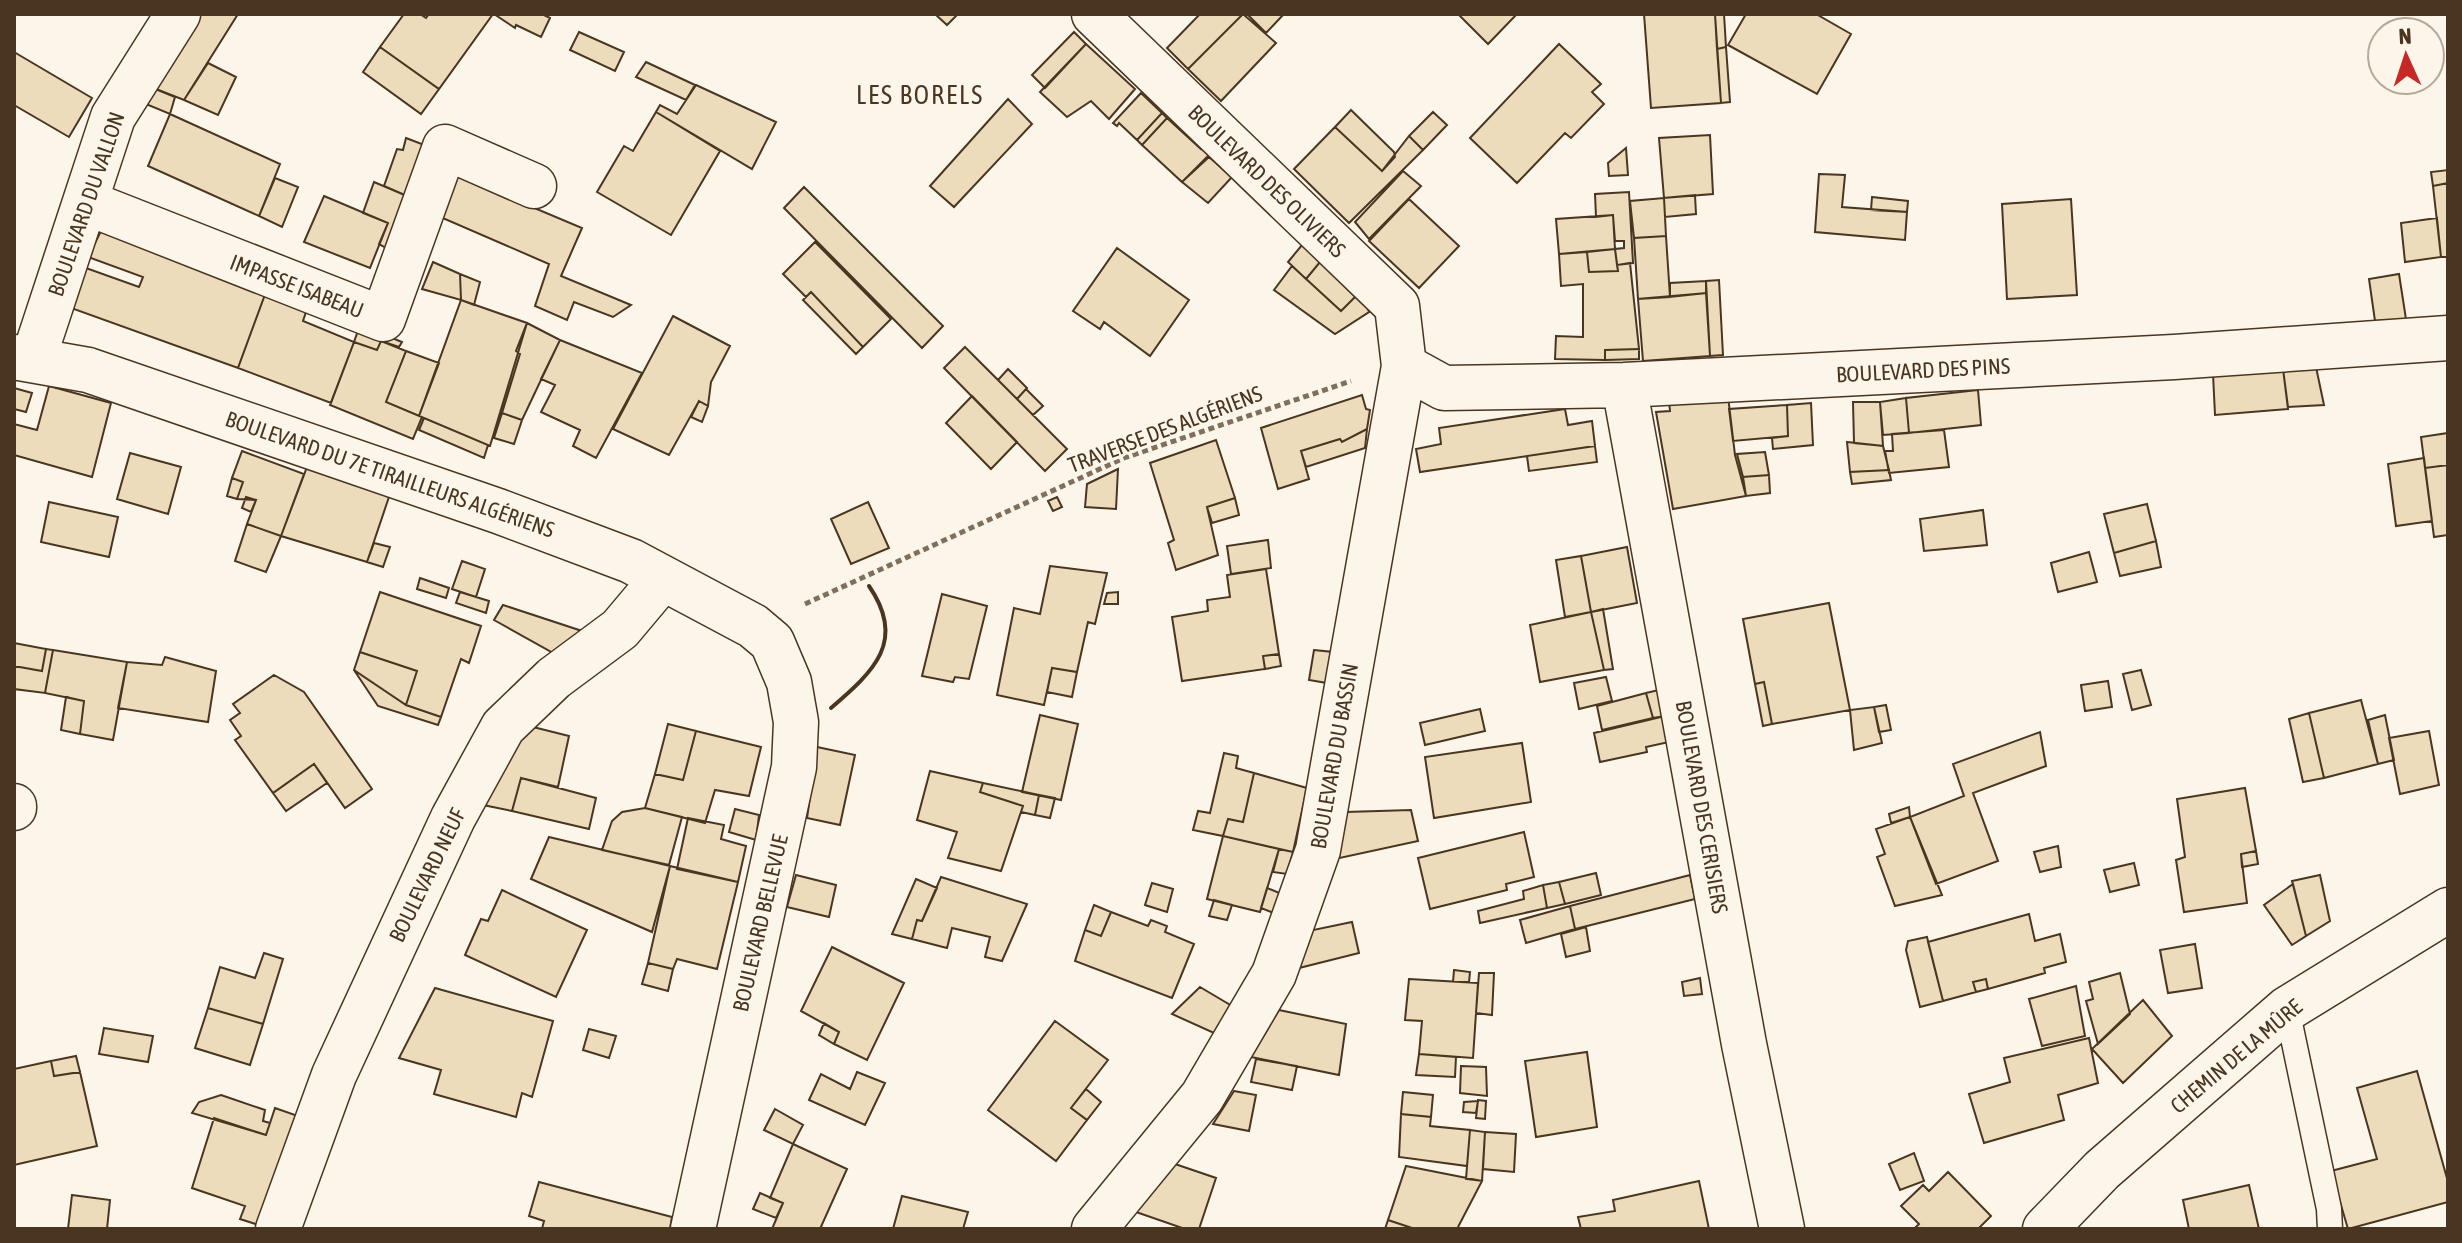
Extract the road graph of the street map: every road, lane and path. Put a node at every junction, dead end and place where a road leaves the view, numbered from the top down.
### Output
1 (178, 14) edge
2 (1094, 14) edge
3 (534, 186) dead end
4 (85, 202) junction
5 (2448, 338) edge
6 (24, 358) edge
7 (1404, 366) junction
8 (1624, 385) junction
9 (662, 579) junction
10 (857, 582) dead end
11 (753, 626) joint
12 (2448, 910) edge
13 (2287, 1009) junction
14 (278, 1229) edge
15 (693, 1229) edge
16 (1094, 1229) edge
17 (1782, 1229) edge
18 (2045, 1229) edge
19 (2330, 1229) edge

1 - 4 street, BOULEVARD DU VALLON
2 - 7 street, BOULEVARD DES OLIVIERS
3 - 4 street, IMPASSE ISABEAU
4 - 6 street, BOULEVARD DU VALLON
5 - 8 street, BOULEVARD DES PINS
6 - 9 street, BOULEVARD DU 7E TIRAILLEURS ALGÉRIENS
7 - 8 street, BOULEVARD DES PINS
7 - 10 path, TRAVERSE DES ALGÉRIENS
7 - 16 street, BOULEVARD DU BASSIN
8 - 17 street, BOULEVARD DES CERISIERS
9 - 11 street, BOULEVARD DU 7E TIRAILLEURS ALGÉRIENS
9 - 14 street, BOULEVARD NEUF
11 - 15 street, BOULEVARD BELLEVUE
12 - 13 street, CHEMIN DE LA MÛRE
13 - 18 street, CHEMIN DE LA MÛRE
13 - 19 lane

